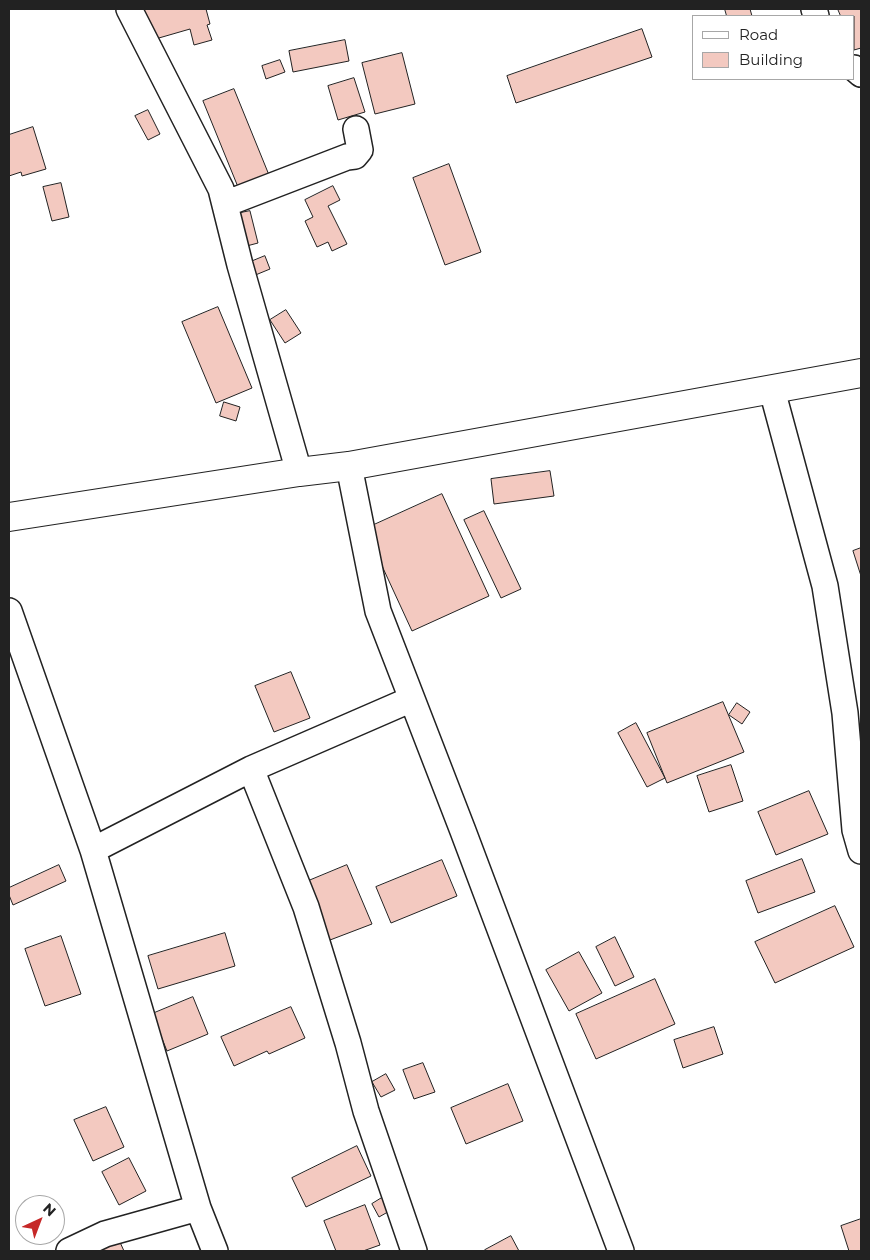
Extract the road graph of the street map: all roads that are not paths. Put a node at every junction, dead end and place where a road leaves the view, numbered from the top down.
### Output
1 (129, 9) edge
2 (356, 129) dead end
3 (225, 204) junction
4 (861, 373) edge
5 (772, 390) junction
6 (349, 466) junction
7 (299, 472) junction
8 (9, 517) edge
9 (9, 611) edge
10 (412, 699) junction
11 (251, 768) junction
12 (93, 850) junction
13 (861, 851) edge
14 (198, 1208) junction
15 (68, 1251) edge
16 (215, 1251) edge
17 (414, 1251) edge
18 (621, 1251) edge

1 - 3 street
2 - 3 street
3 - 7 street
4 - 5 main road
5 - 6 main road
5 - 13 street
6 - 7 main road
6 - 10 street
7 - 8 main road
9 - 12 street
10 - 11 street
10 - 18 street
11 - 12 street
11 - 17 street
12 - 14 street
14 - 15 street
14 - 16 street

